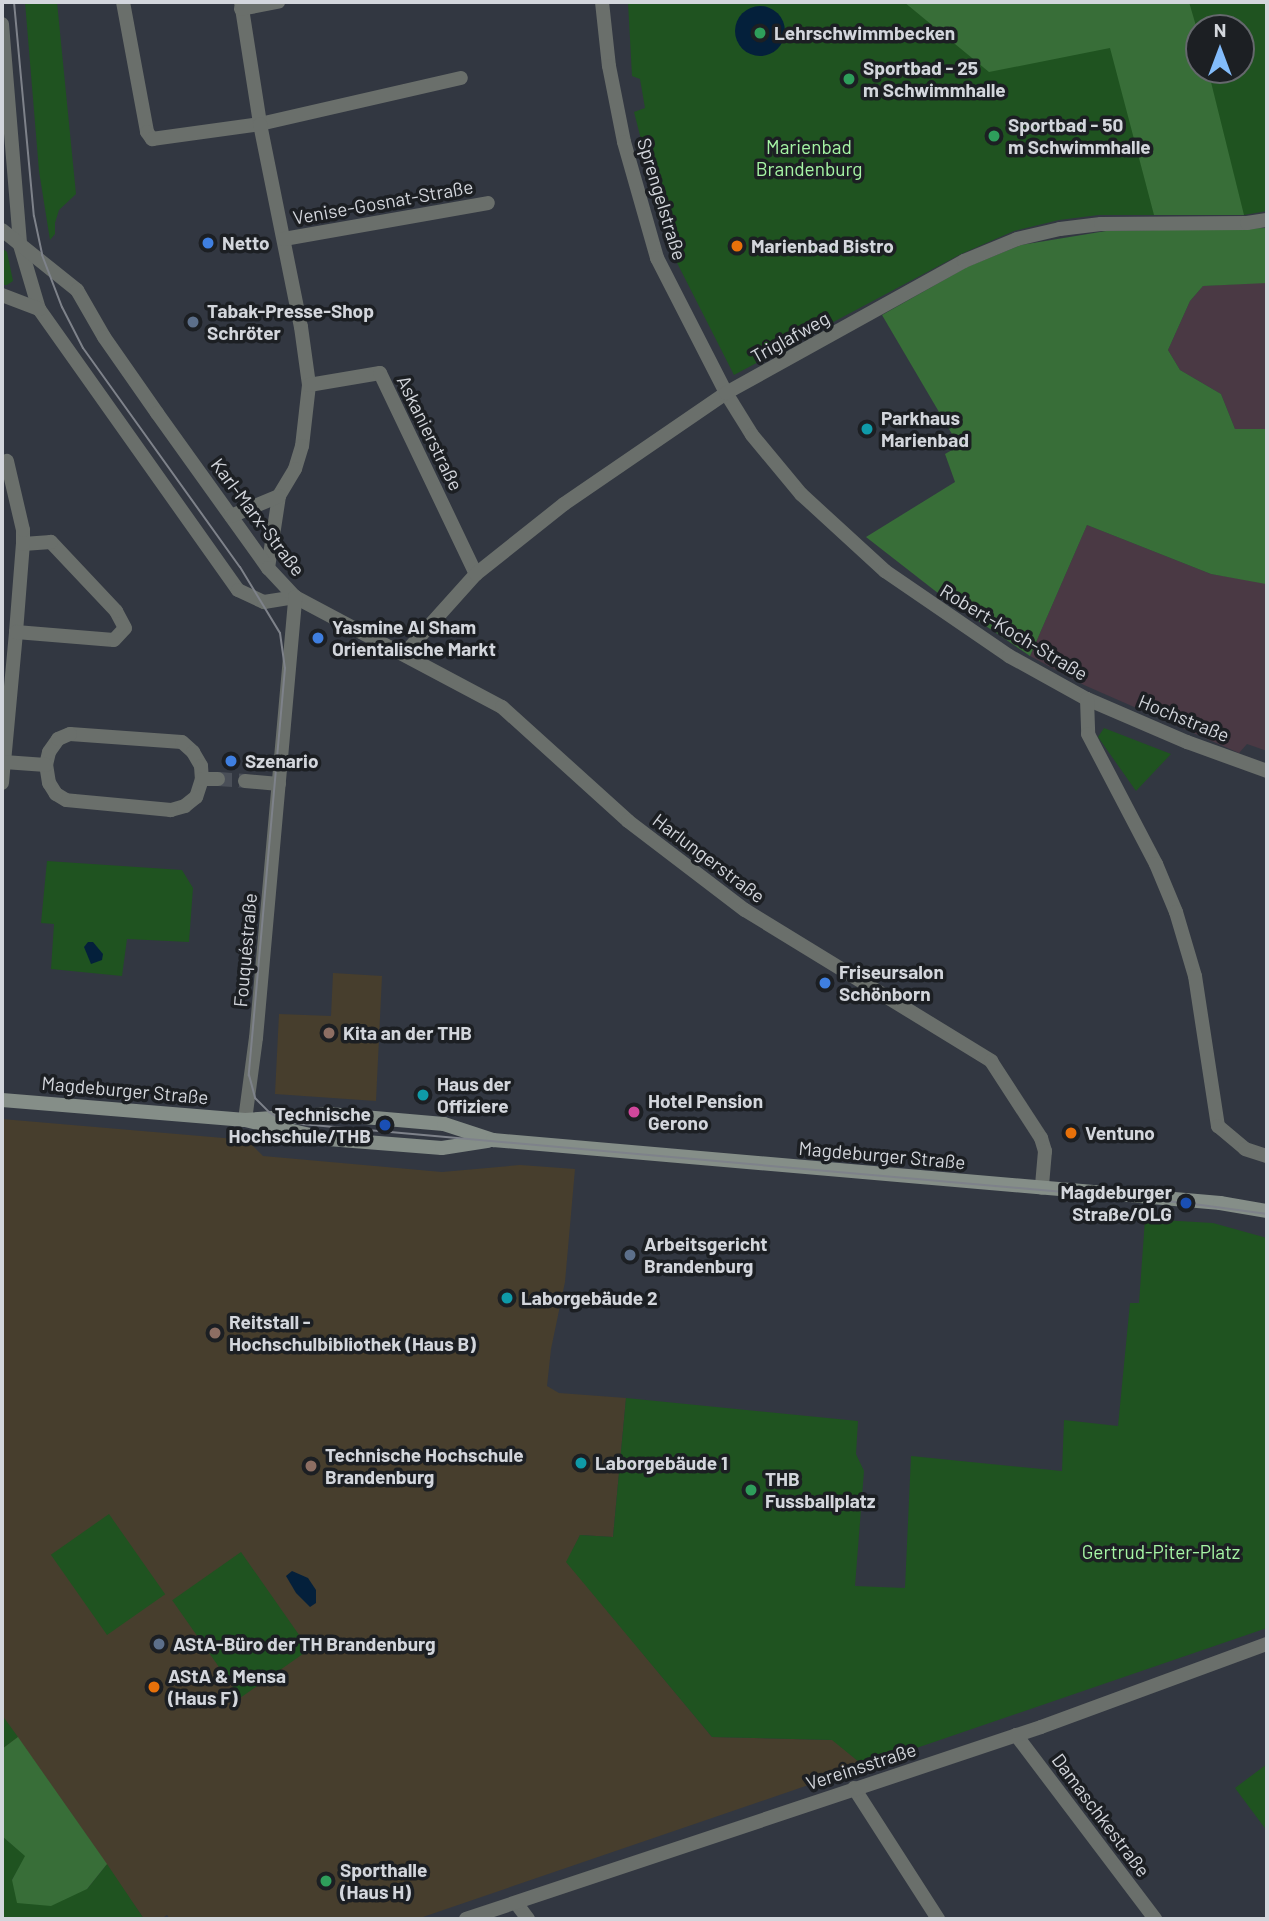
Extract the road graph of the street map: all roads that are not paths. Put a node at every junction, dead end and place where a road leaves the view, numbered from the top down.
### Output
1 (123, 2) edge
2 (278, 2) edge
3 (602, 2) edge
4 (241, 5) edge
5 (2, 24) edge
6 (461, 78) dead end
7 (260, 124) junction
8 (488, 203) dead end
9 (1267, 220) edge
10 (2, 230) edge
11 (284, 239) junction
12 (20, 245) junction
13 (2, 295) edge
14 (39, 309) junction
15 (309, 385) junction
16 (726, 393) junction
17 (7, 461) dead end
18 (279, 496) junction
19 (231, 516) junction
20 (23, 544) junction
21 (268, 568) junction
22 (476, 574) junction
23 (295, 597) junction
24 (16, 632) junction
25 (405, 653) junction
26 (1087, 699) junction
27 (4, 762) junction
28 (46, 765) junction
29 (1267, 771) edge
30 (202, 779) junction
31 (218, 779) tunnel mouth
32 (246, 781) tunnel mouth
33 (2, 783) edge
34 (279, 784) junction
35 (2, 1100) edge
36 (246, 1120) junction
37 (493, 1140) junction
38 (1267, 1156) edge
39 (1042, 1188) junction
40 (1267, 1211) edge
41 (1267, 1644) edge
42 (1016, 1735) junction
43 (854, 1788) junction
44 (516, 1903) junction
45 (466, 1919) edge
46 (528, 1919) edge
47 (938, 1919) edge
48 (1155, 1919) edge

1 - 7 street
2 - 4 street, Venise-Gosnat-Straße
3 - 16 street, Sprengelstraße
4 - 7 street, Venise-Gosnat-Straße
5 - 12 street
6 - 7 street
7 - 11 street, Venise-Gosnat-Straße
8 - 11 street, Venise-Gosnat-Straße
9 - 16 street, Triglafweg
10 - 12 street, Karl-Marx-Straße
11 - 15 street, Venise-Gosnat-Straße
12 - 14 street, Karl-Marx-Straße
12 - 19 street, Karl-Marx-Straße
13 - 14 street
14 - 23 street, Karl-Marx-Straße
15 - 18 street, Venise-Gosnat-Straße
15 - 22 street, Askanierstraße
16 - 22 street, Triglafweg
16 - 26 street, Robert-Koch-Straße
17 - 20 street
18 - 19 street
18 - 21 street, Venise-Gosnat-Straße
19 - 21 street, Karl-Marx-Straße
20 - 24 street
20 - 24 street
21 - 23 street, Karl-Marx-Straße
22 - 25 street, Triglafweg
23 - 25 street, Harlungerstraße
23 - 34 street, Fouquéstraße
24 - 27 street
25 - 39 street, Harlungerstraße
26 - 29 street, Hochstraße
26 - 38 street, Robert-Koch-Straße
27 - 28 street
27 - 33 street
28 - 30 street
28 - 30 street
30 - 31 street
32 - 34 street
34 - 36 street, Fouquéstraße
35 - 36 street, Magdeburger Straße
36 - 37 street, Magdeburger Straße
36 - 37 street, Magdeburger Straße
37 - 39 street, Magdeburger Straße
39 - 40 street, Magdeburger Straße
41 - 42 street, Vereinsstraße
42 - 43 street, Vereinsstraße
42 - 48 street, Damaschkestraße
43 - 44 street, Vereinsstraße
43 - 47 street
44 - 45 street, Vereinsstraße
44 - 46 street

